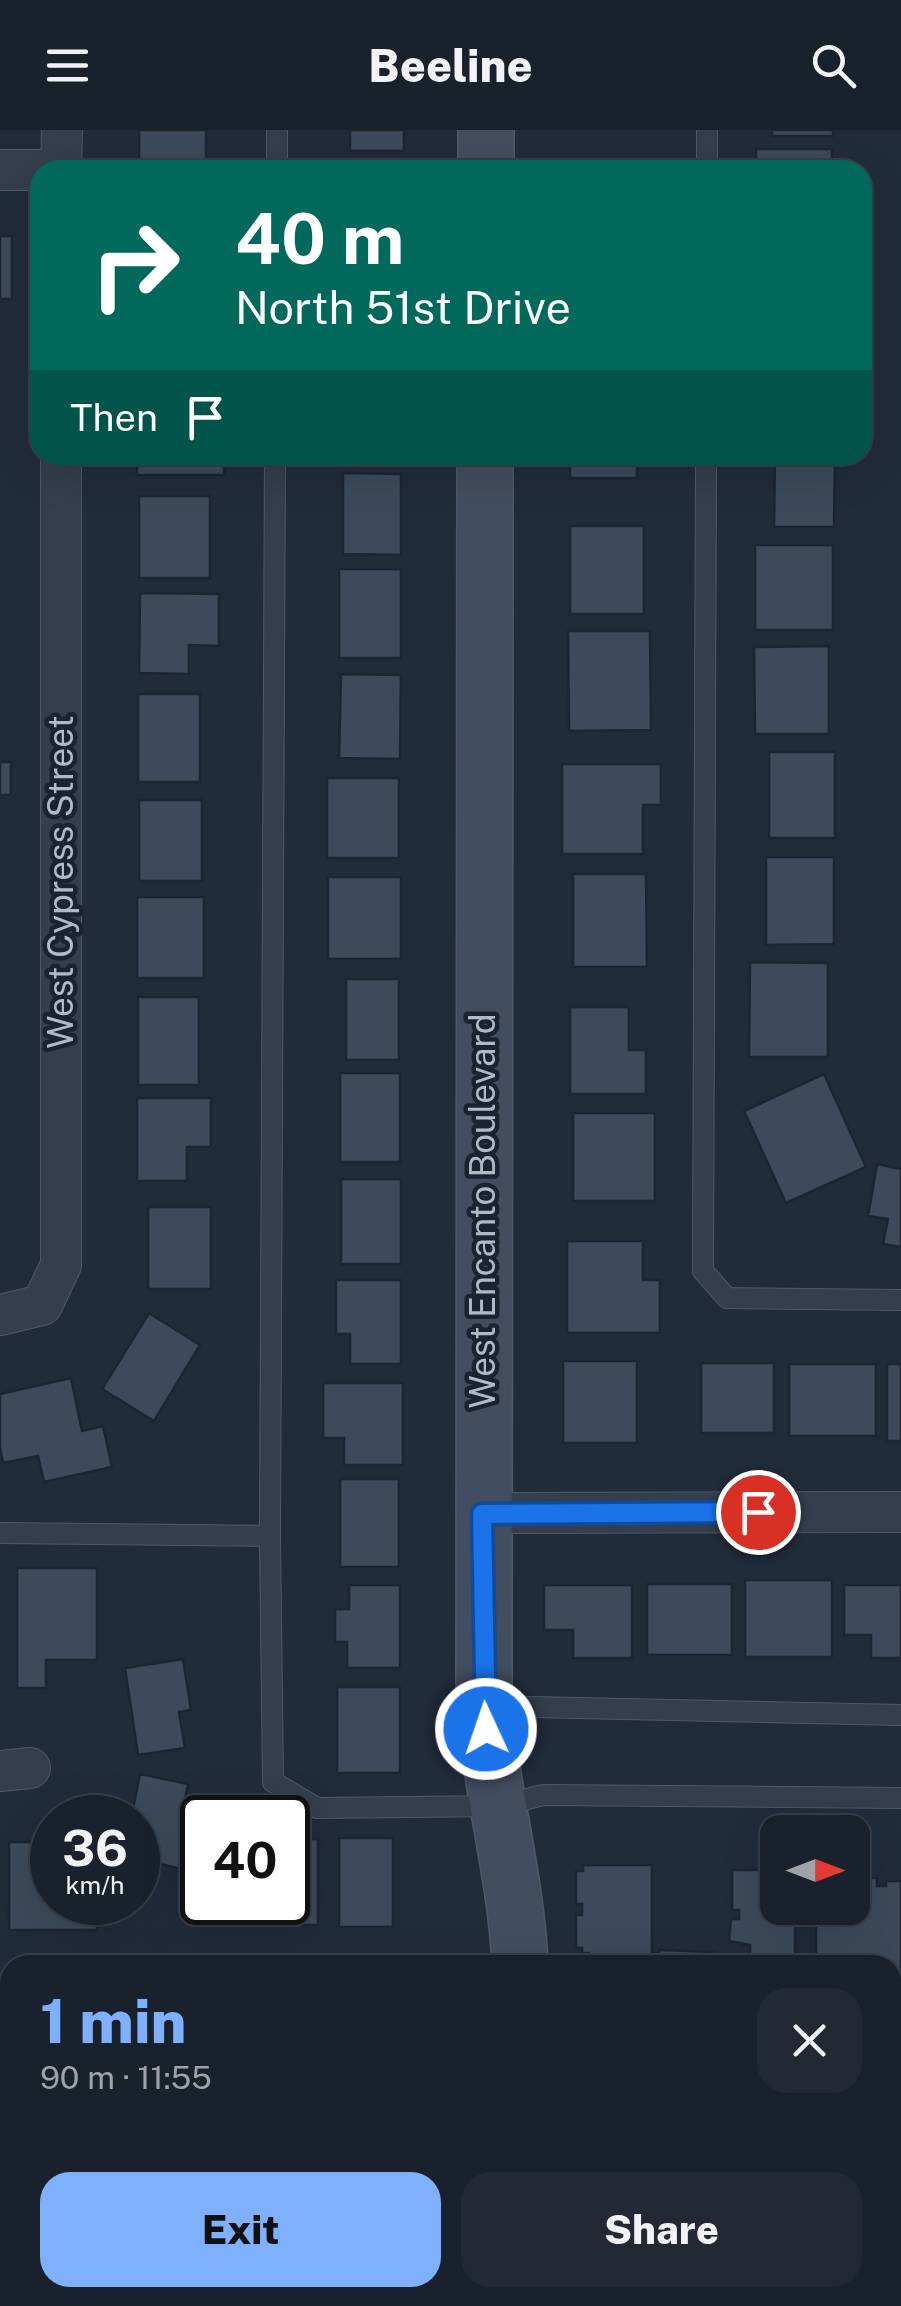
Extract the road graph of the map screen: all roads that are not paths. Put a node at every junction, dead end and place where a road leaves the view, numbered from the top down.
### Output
1 (62, 130) edge
2 (277, 130) edge
3 (486, 130) edge
4 (707, 130) edge
5 (61, 160) edge
6 (277, 160) edge
7 (486, 160) edge
8 (706, 160) edge
9 (0, 170) edge
10 (30, 170) edge
11 (61, 465) edge
12 (276, 465) edge
13 (485, 465) edge
14 (706, 465) edge
15 (901, 1300) edge
16 (0, 1315) edge
17 (901, 1512) edge
18 (482, 1514) junction
19 (0, 1532) edge
20 (270, 1536) junction
21 (484, 1706) junction
22 (901, 1715) edge
23 (901, 1798) edge
24 (500, 1806) junction
25 (519, 1955) edge

1 - 5 street
2 - 6 lane
3 - 7 street
4 - 8 lane
9 - 10 street
11 - 16 street, West Cypress Street
12 - 20 lane
13 - 18 street, West Encanto Boulevard
14 - 15 lane
17 - 18 street
18 - 21 street, West Encanto Boulevard
19 - 20 lane
20 - 24 lane
21 - 22 lane
21 - 24 street, West Encanto Boulevard
23 - 24 lane
24 - 25 street, West Encanto Boulevard

